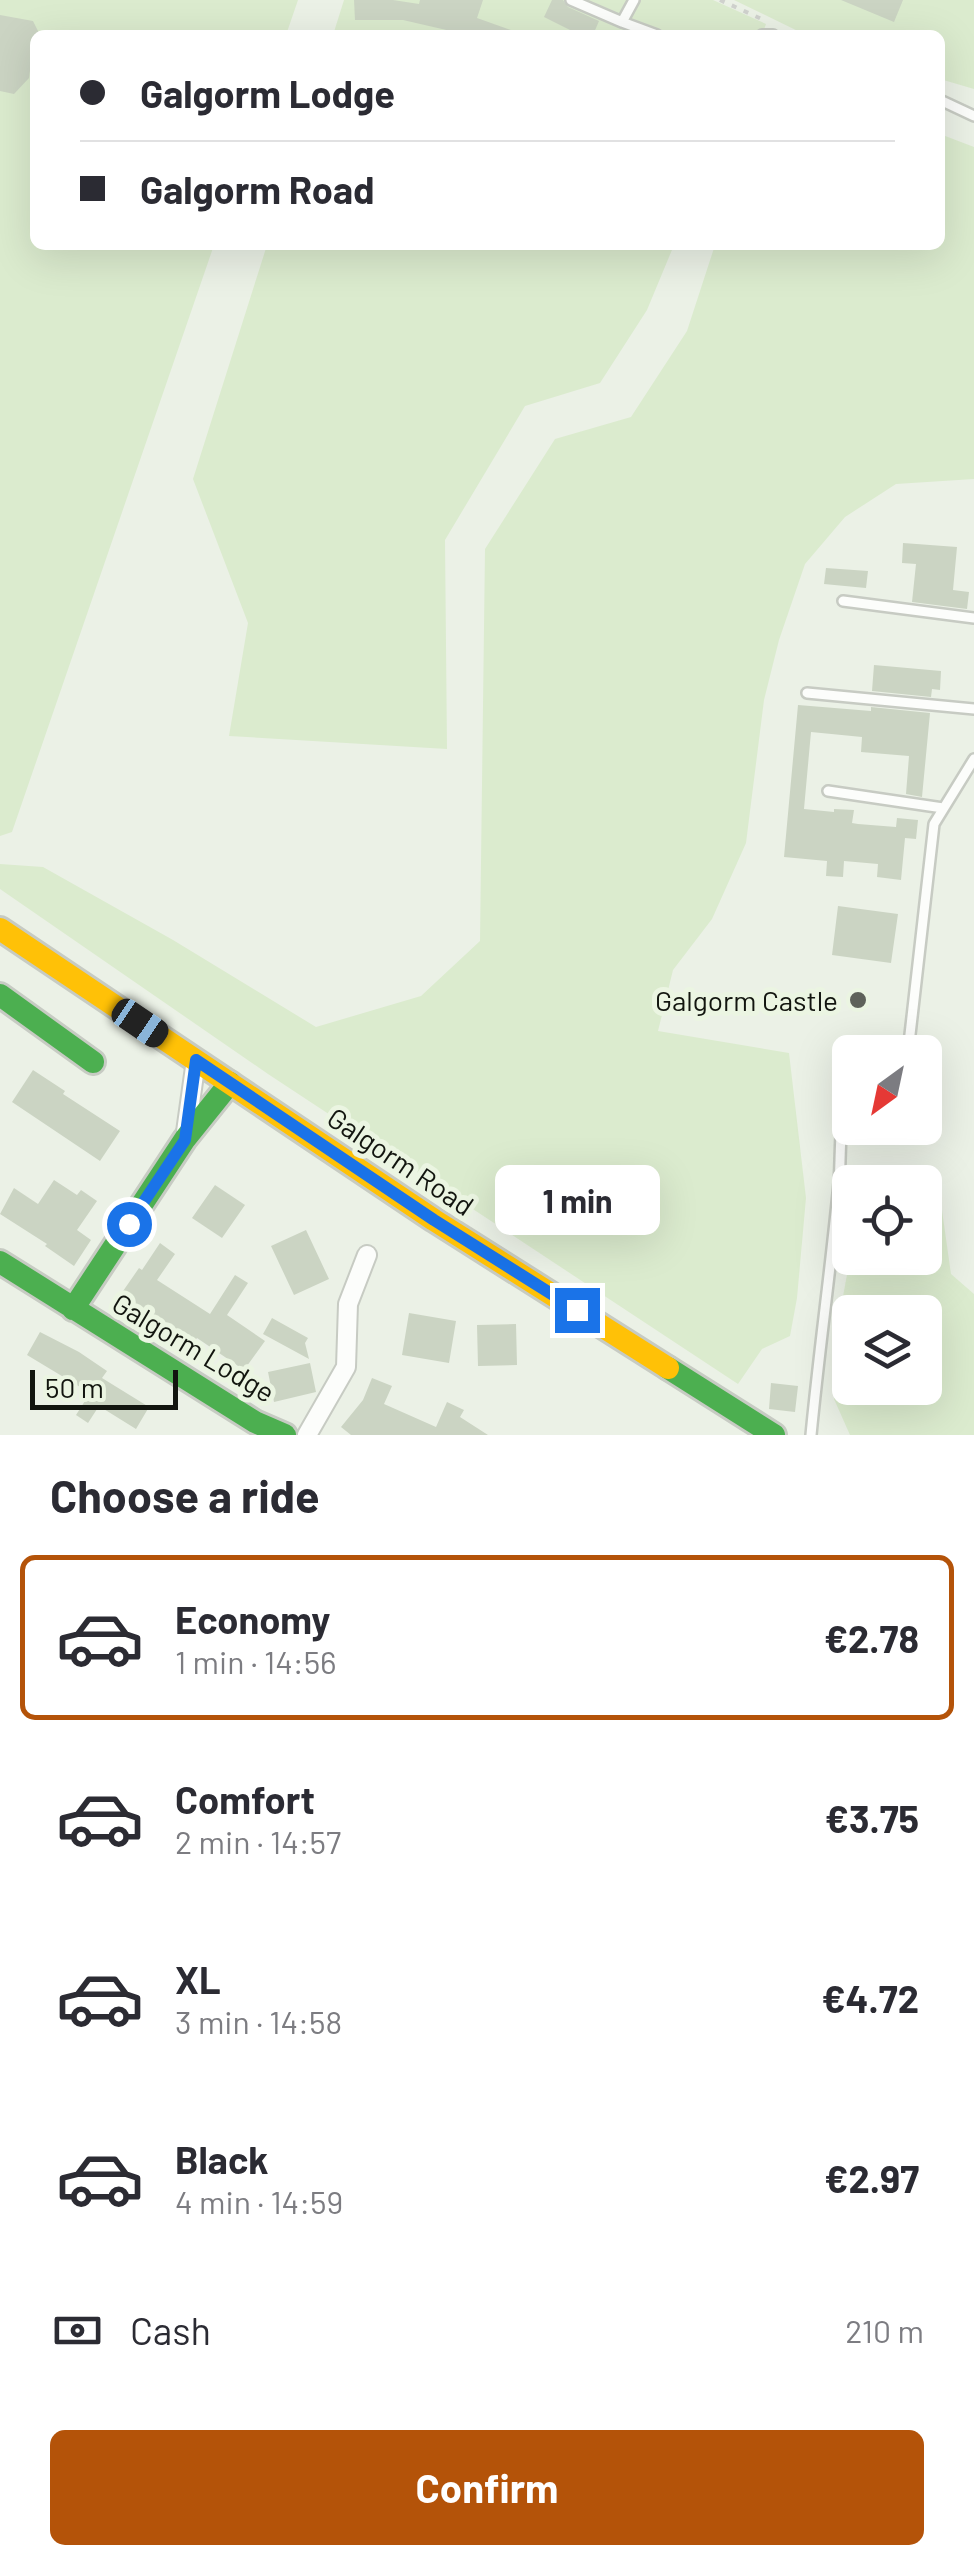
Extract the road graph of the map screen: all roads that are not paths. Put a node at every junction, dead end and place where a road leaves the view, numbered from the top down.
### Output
1 (571, 0) edge
2 (634, 0) edge
3 (622, 22) junction
4 (644, 30) edge
5 (945, 102) edge
6 (974, 116) edge
7 (843, 601) dead end
8 (974, 618) edge
9 (807, 693) dead end
10 (974, 710) edge
11 (974, 759) edge
12 (828, 791) dead end
13 (943, 808) junction
14 (0, 929) edge
15 (0, 994) edge
16 (910, 1035) edge
17 (196, 1060) junction
18 (92, 1062) dead end
19 (230, 1083) junction
20 (257, 1101) junction
21 (214, 1102) junction
22 (185, 1140) junction
23 (841, 1145) edge
24 (367, 1255) dead end
25 (0, 1262) edge
26 (73, 1309) junction
27 (251, 1428) edge
28 (284, 1435) edge
29 (307, 1435) edge
30 (774, 1435) edge
31 (811, 1435) edge

1 - 3 lane
2 - 3 lane
3 - 4 lane
5 - 6 lane
7 - 8 lane
9 - 10 lane
11 - 13 lane
12 - 13 lane
13 - 16 lane
14 - 17 main road, Galgorm Road
15 - 18 main road
17 - 19 main road, Galgorm Road
17 - 22 street, Galgorm Lodge
19 - 20 main road, Galgorm Road
19 - 21 main road, Galgorm Lodge
20 - 21 street
20 - 30 main road, Galgorm Road
21 - 22 main road, Galgorm Lodge
22 - 26 main road, Galgorm Lodge
23 - 31 lane
24 - 29 street
25 - 26 main road, Galgorm Lodge
26 - 27 main road, Galgorm Lodge
27 - 28 main road, Galgorm Lodge

